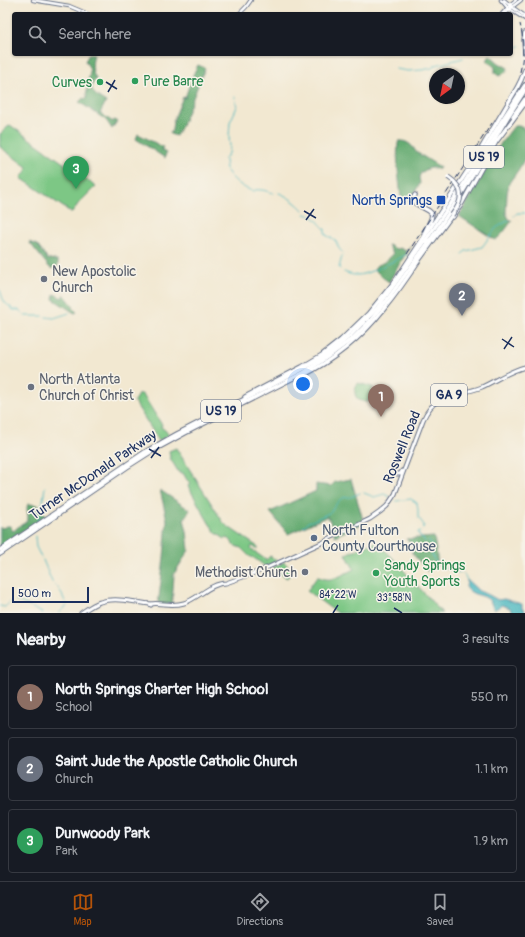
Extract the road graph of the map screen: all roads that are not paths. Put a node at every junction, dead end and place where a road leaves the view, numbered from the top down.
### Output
1 (33, 0) edge
2 (251, 0) edge
3 (501, 0) edge
4 (521, 0) edge
5 (505, 2) edge
6 (516, 2) edge
7 (510, 7) junction
8 (516, 10) junction
9 (83, 12) edge
10 (241, 12) edge
11 (504, 12) edge
12 (505, 12) edge
13 (525, 16) edge
14 (525, 19) edge
15 (525, 34) edge
16 (525, 52) edge
17 (525, 70) edge
18 (525, 74) edge
19 (525, 81) edge
20 (525, 85) edge
21 (517, 88) junction
22 (525, 90) edge
23 (525, 95) edge
24 (525, 99) edge
25 (525, 103) edge
26 (507, 118) junction
27 (501, 122) junction
28 (503, 132) junction
29 (448, 177) dead end
30 (414, 199) dead end
31 (435, 214) dead end
32 (424, 235) junction
33 (399, 274) junction
34 (402, 285) junction
35 (525, 367) edge
36 (278, 385) junction
37 (238, 402) junction
38 (404, 468) junction
39 (400, 480) junction
40 (0, 550) edge
41 (0, 554) edge
42 (81, 613) edge

1 - 9 main road
2 - 10 main road
3 - 5 main road
4 - 6 main road
5 - 6 main road
5 - 7 main road
5 - 11 main road
6 - 7 main road
6 - 8 main road
7 - 8 main road
7 - 12 main road
7 - 14 main road
8 - 13 main road
15 - 16 highway
17 - 21 highway
18 - 21 highway
19 - 27 highway, US 19
20 - 27 highway, Turner McDonald Parkway
21 - 33 highway
22 - 26 highway, Turner McDonald Parkway
23 - 26 highway
24 - 28 highway
25 - 28 highway
26 - 36 highway, Turner McDonald Parkway / US 19
27 - 37 highway, Turner McDonald Parkway / US 19
28 - 34 highway
29 - 34 highway, bridge
30 - 32 highway
31 - 32 highway
32 - 33 highway
33 - 37 highway
34 - 36 highway
35 - 38 main road, Roswell Road / GA 9
36 - 41 highway, Turner McDonald Parkway / US 19
37 - 40 highway, Turner McDonald Parkway / US 19
38 - 39 main road, Roswell Road
38 - 39 main road
39 - 42 main road, Roswell Road

